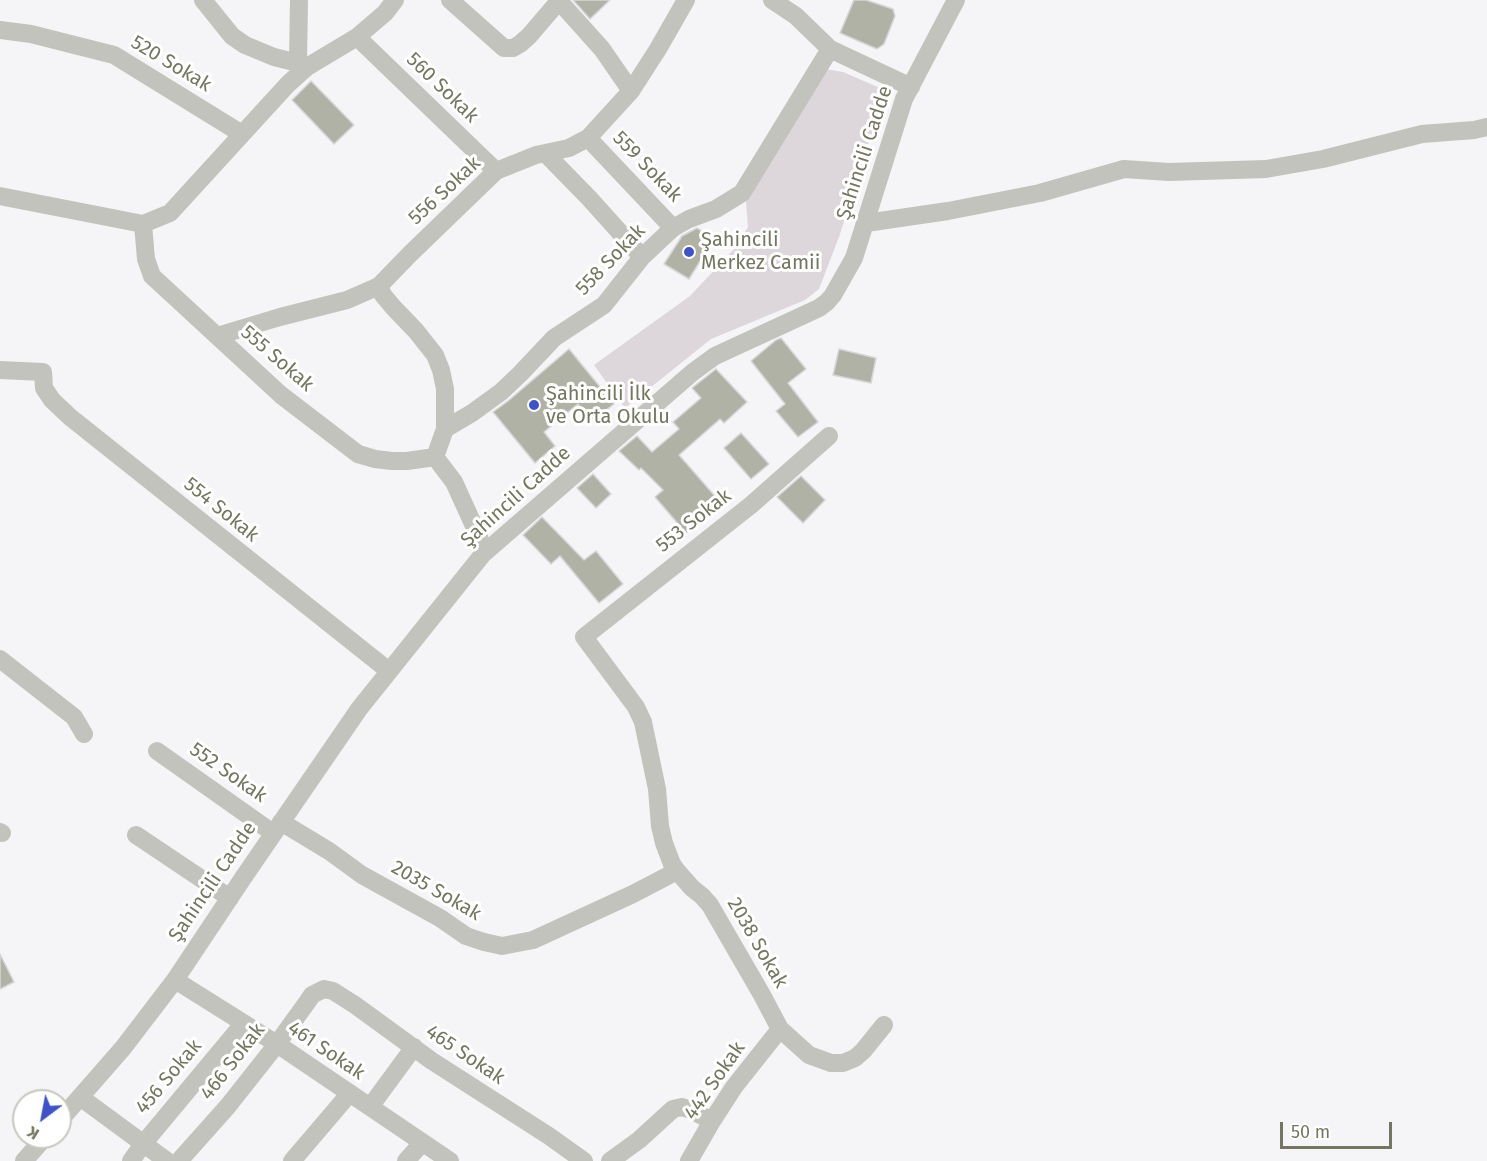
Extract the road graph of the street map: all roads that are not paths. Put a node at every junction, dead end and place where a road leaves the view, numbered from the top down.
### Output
1 (203, 0) edge
2 (299, 0) edge
3 (395, 0) edge
4 (450, 0) edge
5 (686, 0) edge
6 (772, 0) edge
7 (956, 0) edge
8 (559, 1) edge
9 (799, 8) edge
10 (0, 30) edge
11 (357, 37) junction
12 (830, 49) junction
13 (302, 65) junction
14 (911, 87) junction
15 (631, 91) junction
16 (1487, 127) edge
17 (243, 134) junction
18 (588, 138) junction
19 (546, 154) junction
20 (495, 171) junction
21 (0, 196) edge
22 (143, 224) junction
23 (866, 224) junction
24 (674, 228) junction
25 (642, 257) junction
26 (379, 286) junction
27 (217, 336) junction
28 (0, 370) edge
29 (445, 429) junction
30 (828, 436) dead end
31 (435, 457) junction
32 (483, 554) junction
33 (584, 637) joint
34 (0, 659) edge
35 (388, 671) junction
36 (84, 735) dead end
37 (157, 751) dead end
38 (277, 828) junction
39 (136, 835) dead end
40 (677, 871) junction
41 (230, 898) junction
42 (176, 980) junction
43 (320, 990) joint
44 (243, 1024) junction
45 (884, 1025) dead end
46 (780, 1029) junction
47 (277, 1044) junction
48 (414, 1047) junction
49 (350, 1093) junction
50 (80, 1096) junction
51 (72, 1106) edge
52 (370, 1107) junction
53 (712, 1121) junction
54 (422, 1143) junction
55 (143, 1144) junction
56 (34, 1149) edge
57 (24, 1161) edge
58 (131, 1161) edge
59 (167, 1161) edge
60 (179, 1161) edge
61 (292, 1161) edge
62 (406, 1161) edge
63 (450, 1161) edge
64 (584, 1161) edge
65 (610, 1161) edge
66 (689, 1161) edge

1 - 13 street
2 - 13 street
3 - 11 street
4 - 8 street
5 - 15 street, 556 Sokak
6 - 9 street
7 - 14 street, Şahincili Cadde
8 - 15 street
9 - 12 street
10 - 17 street, 520 Sokak
11 - 13 street
11 - 20 street, 560 Sokak
12 - 14 street
12 - 24 street, 558 Sokak
13 - 17 street
14 - 23 street, Şahincili Cadde
15 - 18 street, 556 Sokak
16 - 23 street
17 - 22 street
18 - 19 street, 556 Sokak
18 - 24 street, 559 Sokak
19 - 20 street, 556 Sokak
19 - 25 street
20 - 26 street, 556 Sokak
21 - 22 street
22 - 27 street, 555 Sokak
23 - 32 street, Şahincili Cadde
24 - 25 street, 558 Sokak
25 - 29 street, 558 Sokak
26 - 27 street, 556 Sokak
26 - 29 street
27 - 31 street, 555 Sokak
28 - 35 street, 554 Sokak
29 - 31 street
30 - 33 street, 553 Sokak
31 - 32 street
32 - 35 street, Şahincili Cadde
33 - 40 street, 2038 Sokak
34 - 36 street
35 - 38 street, Şahincili Cadde
37 - 38 street, 552 Sokak
38 - 40 street, 2035 Sokak
38 - 41 street, Şahincili Cadde
39 - 41 street
40 - 46 street, 2038 Sokak
41 - 42 street, Şahincili Cadde
42 - 44 street, 461 Sokak
42 - 50 street, Şahincili Cadde
43 - 47 street, 466 Sokak
43 - 48 street, 465 Sokak
44 - 47 street, 461 Sokak
44 - 55 street, 456 Sokak
45 - 46 street, 2038 Sokak
46 - 53 street, 442 Sokak
47 - 49 street, 461 Sokak
47 - 60 street, 466 Sokak
48 - 52 street
48 - 64 street, 465 Sokak
49 - 52 street, 461 Sokak
49 - 61 street
50 - 51 street, Şahincili Cadde
50 - 55 street
52 - 54 street, 461 Sokak
53 - 65 street
53 - 66 street, 442 Sokak
54 - 62 street
54 - 63 street, 461 Sokak
55 - 58 street, 456 Sokak
55 - 59 street
56 - 57 street

